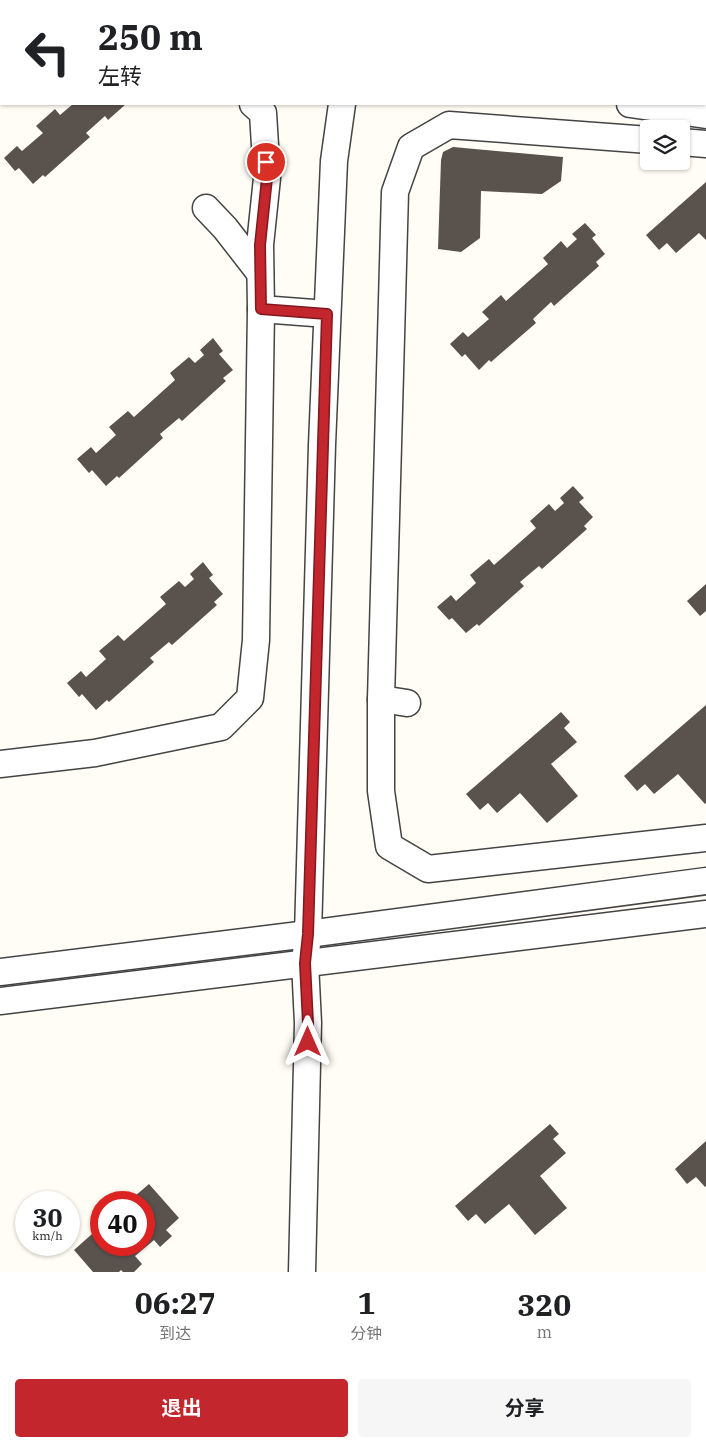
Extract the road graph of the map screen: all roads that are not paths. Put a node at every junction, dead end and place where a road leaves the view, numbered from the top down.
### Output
1 (254, 105) edge
2 (342, 105) edge
3 (637, 105) edge
4 (706, 115) edge
5 (640, 139) edge
6 (690, 143) edge
7 (706, 144) edge
8 (206, 208) dead end
9 (260, 273) junction
10 (261, 309) junction
11 (327, 314) junction
12 (381, 699) junction
13 (407, 703) dead end
14 (0, 764) edge
15 (706, 838) edge
16 (706, 881) edge
17 (706, 914) edge
18 (308, 934) junction
19 (305, 963) junction
20 (0, 972) edge
21 (0, 1001) edge
22 (302, 1272) edge

1 - 9 street
2 - 11 street
3 - 4 street
5 - 12 street
6 - 7 street
8 - 9 street
9 - 10 street
10 - 11 street
10 - 14 street
11 - 18 street
12 - 13 street
12 - 15 street
16 - 18 street
17 - 19 street
18 - 19 street
18 - 20 street
19 - 21 street
19 - 22 street

